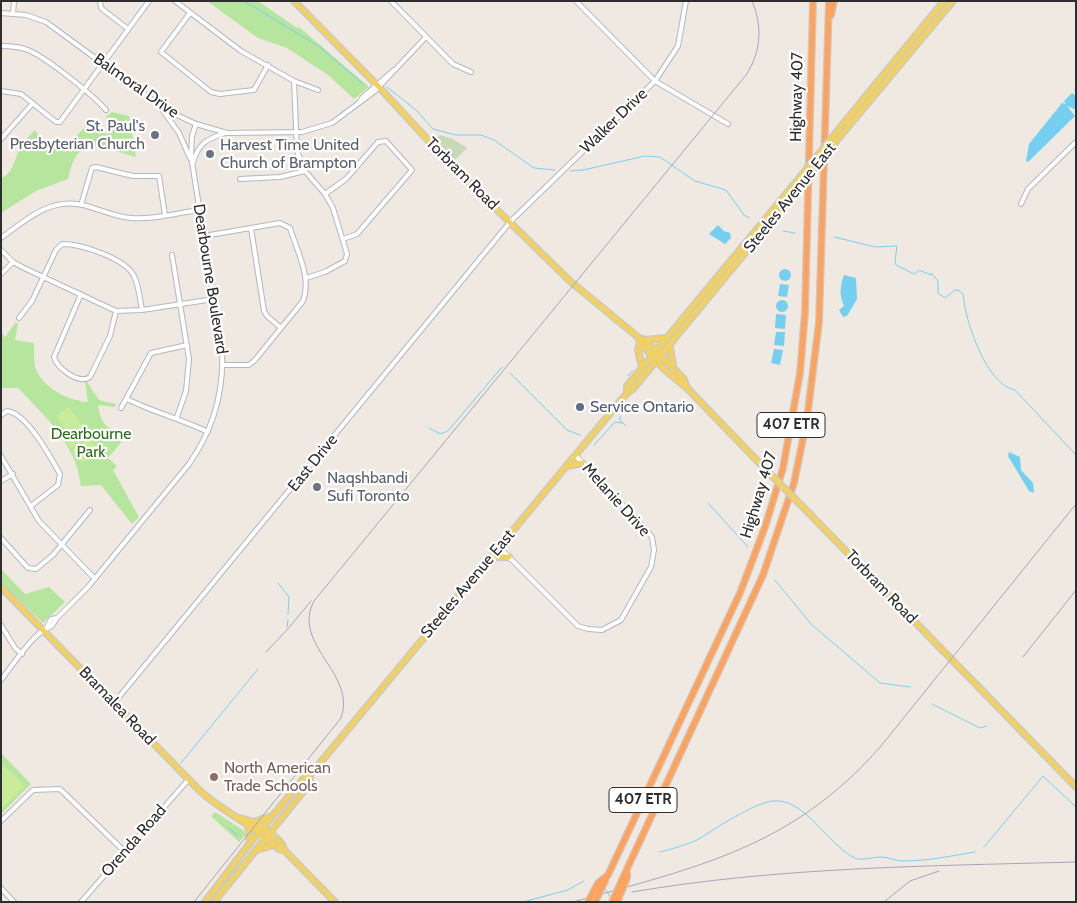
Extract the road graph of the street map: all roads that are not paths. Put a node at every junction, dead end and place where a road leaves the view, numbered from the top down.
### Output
1 (14, 1) edge
2 (100, 1) edge
3 (149, 1) edge
4 (175, 1) edge
5 (294, 1) edge
6 (391, 1) edge
7 (576, 1) edge
8 (686, 1) edge
9 (813, 1) edge
10 (829, 1) edge
11 (834, 1) edge
12 (944, 1) edge
13 (953, 1) edge
14 (1, 13) edge
15 (190, 13) junction
16 (13, 14) junction
17 (828, 25) junction
18 (128, 29) junction
19 (426, 37) junction
20 (1, 46) edge
21 (103, 63) junction
22 (268, 65) junction
23 (471, 72) dead end
24 (294, 81) junction
25 (655, 81) junction
26 (378, 85) junction
27 (83, 90) junction
28 (318, 90) dead end
29 (1, 91) edge
30 (33, 103) junction
31 (157, 103) junction
32 (106, 110) dead end
33 (196, 124) junction
34 (728, 124) dead end
35 (296, 132) junction
36 (226, 133) junction
37 (1, 139) edge
38 (1076, 142) edge
39 (192, 165) junction
40 (305, 171) junction
41 (240, 179) dead end
42 (325, 194) junction
43 (1021, 204) dead end
44 (81, 205) junction
45 (200, 210) junction
46 (165, 215) junction
47 (510, 222) junction
48 (251, 228) junction
49 (204, 236) junction
50 (1, 238) edge
51 (343, 239) junction
52 (1, 250) edge
53 (172, 255) dead end
54 (13, 262) junction
55 (1, 274) edge
56 (43, 277) junction
57 (306, 278) junction
58 (81, 294) junction
59 (214, 299) junction
60 (180, 304) junction
61 (142, 310) junction
62 (116, 311) junction
63 (19, 318) dead end
64 (281, 328) junction
65 (666, 338) junction
66 (641, 340) junction
67 (187, 345) junction
68 (670, 347) junction
69 (656, 351) junction
70 (652, 356) junction
71 (662, 356) junction
72 (657, 362) junction
73 (223, 365) junction
74 (642, 367) junction
75 (676, 370) junction
76 (687, 387) junction
77 (626, 392) junction
78 (127, 399) junction
79 (121, 408) dead end
80 (1, 415) edge
81 (177, 418) junction
82 (208, 432) junction
83 (575, 455) junction
84 (1, 456) edge
85 (582, 464) junction
86 (566, 466) junction
87 (13, 474) junction
88 (1, 481) edge
89 (30, 506) junction
90 (90, 510) dead end
91 (1, 538) edge
92 (62, 545) junction
93 (499, 547) junction
94 (490, 557) junction
95 (509, 557) junction
96 (95, 579) junction
97 (1, 587) edge
98 (1, 625) edge
99 (45, 629) junction
100 (22, 654) junction
101 (1, 680) edge
102 (114, 703) junction
103 (310, 775) junction
104 (188, 780) junction
105 (1076, 787) edge
106 (273, 816) junction
107 (239, 818) junction
108 (1, 821) edge
109 (253, 822) junction
110 (276, 825) junction
111 (248, 826) junction
112 (261, 831) junction
113 (267, 835) junction
114 (279, 840) junction
115 (250, 843) junction
116 (274, 845) junction
117 (255, 850) junction
118 (284, 850) junction
119 (124, 851) junction
120 (627, 869) junction
121 (608, 875) junction
122 (1, 888) edge
123 (14, 902) edge
124 (81, 902) edge
125 (205, 902) edge
126 (214, 902) edge
127 (335, 902) edge
128 (588, 902) edge
129 (595, 902) edge
130 (612, 902) edge
131 (617, 902) edge

1 - 16 street
2 - 18 street
3 - 18 street
4 - 15 street
5 - 26 main road, Torbram Road
6 - 19 street
7 - 25 street
8 - 25 street, Walker Drive
9 - 121 highway, Highway 407 / 407 ETR
10 - 17 highway, Highway 407 / 407 ETR
11 - 17 highway
12 - 65 main road, Steeles Avenue East, bridge
13 - 68 main road, Steeles Avenue East, bridge
14 - 16 street, Balmoral Drive
15 - 22 street
15 - 22 street
16 - 21 street, Balmoral Drive
17 - 120 highway, Highway 407 / 407 ETR
18 - 21 street
19 - 23 street
19 - 26 street, Balmoral Drive
20 - 27 street
21 - 27 street
21 - 31 street, Balmoral Drive
22 - 24 street
24 - 28 street
24 - 35 street
25 - 34 street
25 - 47 street, Walker Drive
26 - 35 street, Balmoral Drive
26 - 47 main road, Torbram Road
27 - 30 street
27 - 32 street
29 - 30 street
30 - 37 street
31 - 33 street, Balmoral Drive
31 - 39 street
33 - 36 street, Balmoral Drive
33 - 39 street, Dearbourne Boulevard
35 - 36 street, Balmoral Drive
35 - 40 street
36 - 39 street
38 - 43 street
39 - 45 street, Dearbourne Boulevard
40 - 41 street
40 - 42 street
42 - 51 street
42 - 51 street
44 - 46 street
44 - 46 street
44 - 50 street
45 - 46 street
45 - 49 street, Dearbourne Boulevard
47 - 66 main road, Torbram Road
47 - 102 street, East Drive
48 - 49 street
48 - 57 street
48 - 64 street
49 - 59 street, Dearbourne Boulevard
51 - 57 street
52 - 54 street
53 - 60 street
54 - 55 street
54 - 56 street
56 - 58 street
56 - 61 street
56 - 63 street
57 - 64 street
58 - 62 street
58 - 62 street
59 - 60 street
59 - 73 street, Dearbourne Boulevard
60 - 61 street
60 - 67 street
61 - 62 street
64 - 73 street
65 - 66 main road
65 - 69 main road, Steeles Avenue East
66 - 69 main road, Torbram Road
66 - 70 main road, Torbram Road
66 - 74 main road
67 - 78 street
67 - 81 street
68 - 71 main road, Steeles Avenue East
68 - 75 main road
69 - 70 main road, Steeles Avenue East
69 - 71 main road, Torbram Road
70 - 72 main road, Torbram Road
70 - 74 main road, Steeles Avenue East
71 - 72 main road, Steeles Avenue East
71 - 75 main road, Torbram Road
72 - 76 main road, Torbram Road
72 - 77 main road, Steeles Avenue East
73 - 82 street, Dearbourne Boulevard
74 - 77 main road, Steeles Avenue East
75 - 76 main road, Torbram Road
76 - 105 main road, Torbram Road, bridge
77 - 83 main road, Steeles Avenue East
78 - 79 street
78 - 81 street
80 - 89 street
81 - 82 street
82 - 96 street, Dearbourne Boulevard
83 - 85 street, Melanie Drive
83 - 86 main road, Steeles Avenue East
84 - 87 street
85 - 86 main road
85 - 95 street, Melanie Drive
86 - 93 main road, Steeles Avenue East
87 - 88 street
87 - 89 street
89 - 92 street
90 - 92 street
91 - 92 street
92 - 96 street
93 - 94 main road, Steeles Avenue East
93 - 95 street, Melanie Drive
94 - 95 main road
94 - 103 main road, Steeles Avenue East
96 - 99 street, Dearbourne Boulevard
97 - 99 main road, Bramalea Road
98 - 100 street
99 - 100 street, Dearbourne Boulevard
99 - 102 main road, Bramalea Road
100 - 101 street, Dearbourne Boulevard
102 - 104 main road, Bramalea Road
103 - 106 main road, Steeles Avenue East
103 - 110 main road, Steeles Avenue East
104 - 107 main road, Bramalea Road
104 - 119 street, Orenda Road
106 - 109 main road
106 - 112 main road, Steeles Avenue East
107 - 109 main road, Bramalea Road
107 - 111 main road, Bramalea Road
108 - 119 street
109 - 112 main road, Bramalea Road
110 - 113 main road, Steeles Avenue East
110 - 114 main road
111 - 112 main road, Bramalea Road
111 - 115 main road
112 - 113 main road, Bramalea Road
112 - 115 main road, Steeles Avenue East
113 - 114 main road, Bramalea Road
113 - 116 main road, Bramalea Road
113 - 117 main road, Steeles Avenue East
114 - 118 main road, Bramalea Road
115 - 125 main road, Steeles Avenue East
116 - 117 main road
116 - 118 main road, Bramalea Road
117 - 126 main road, Steeles Avenue East
118 - 127 main road, Bramalea Road
119 - 124 street, Orenda Road
120 - 130 highway, Highway 407 / 407 ETR, bridge
120 - 131 highway, bridge
121 - 128 highway, bridge
121 - 129 highway, Highway 407 / 407 ETR, bridge
122 - 123 street

